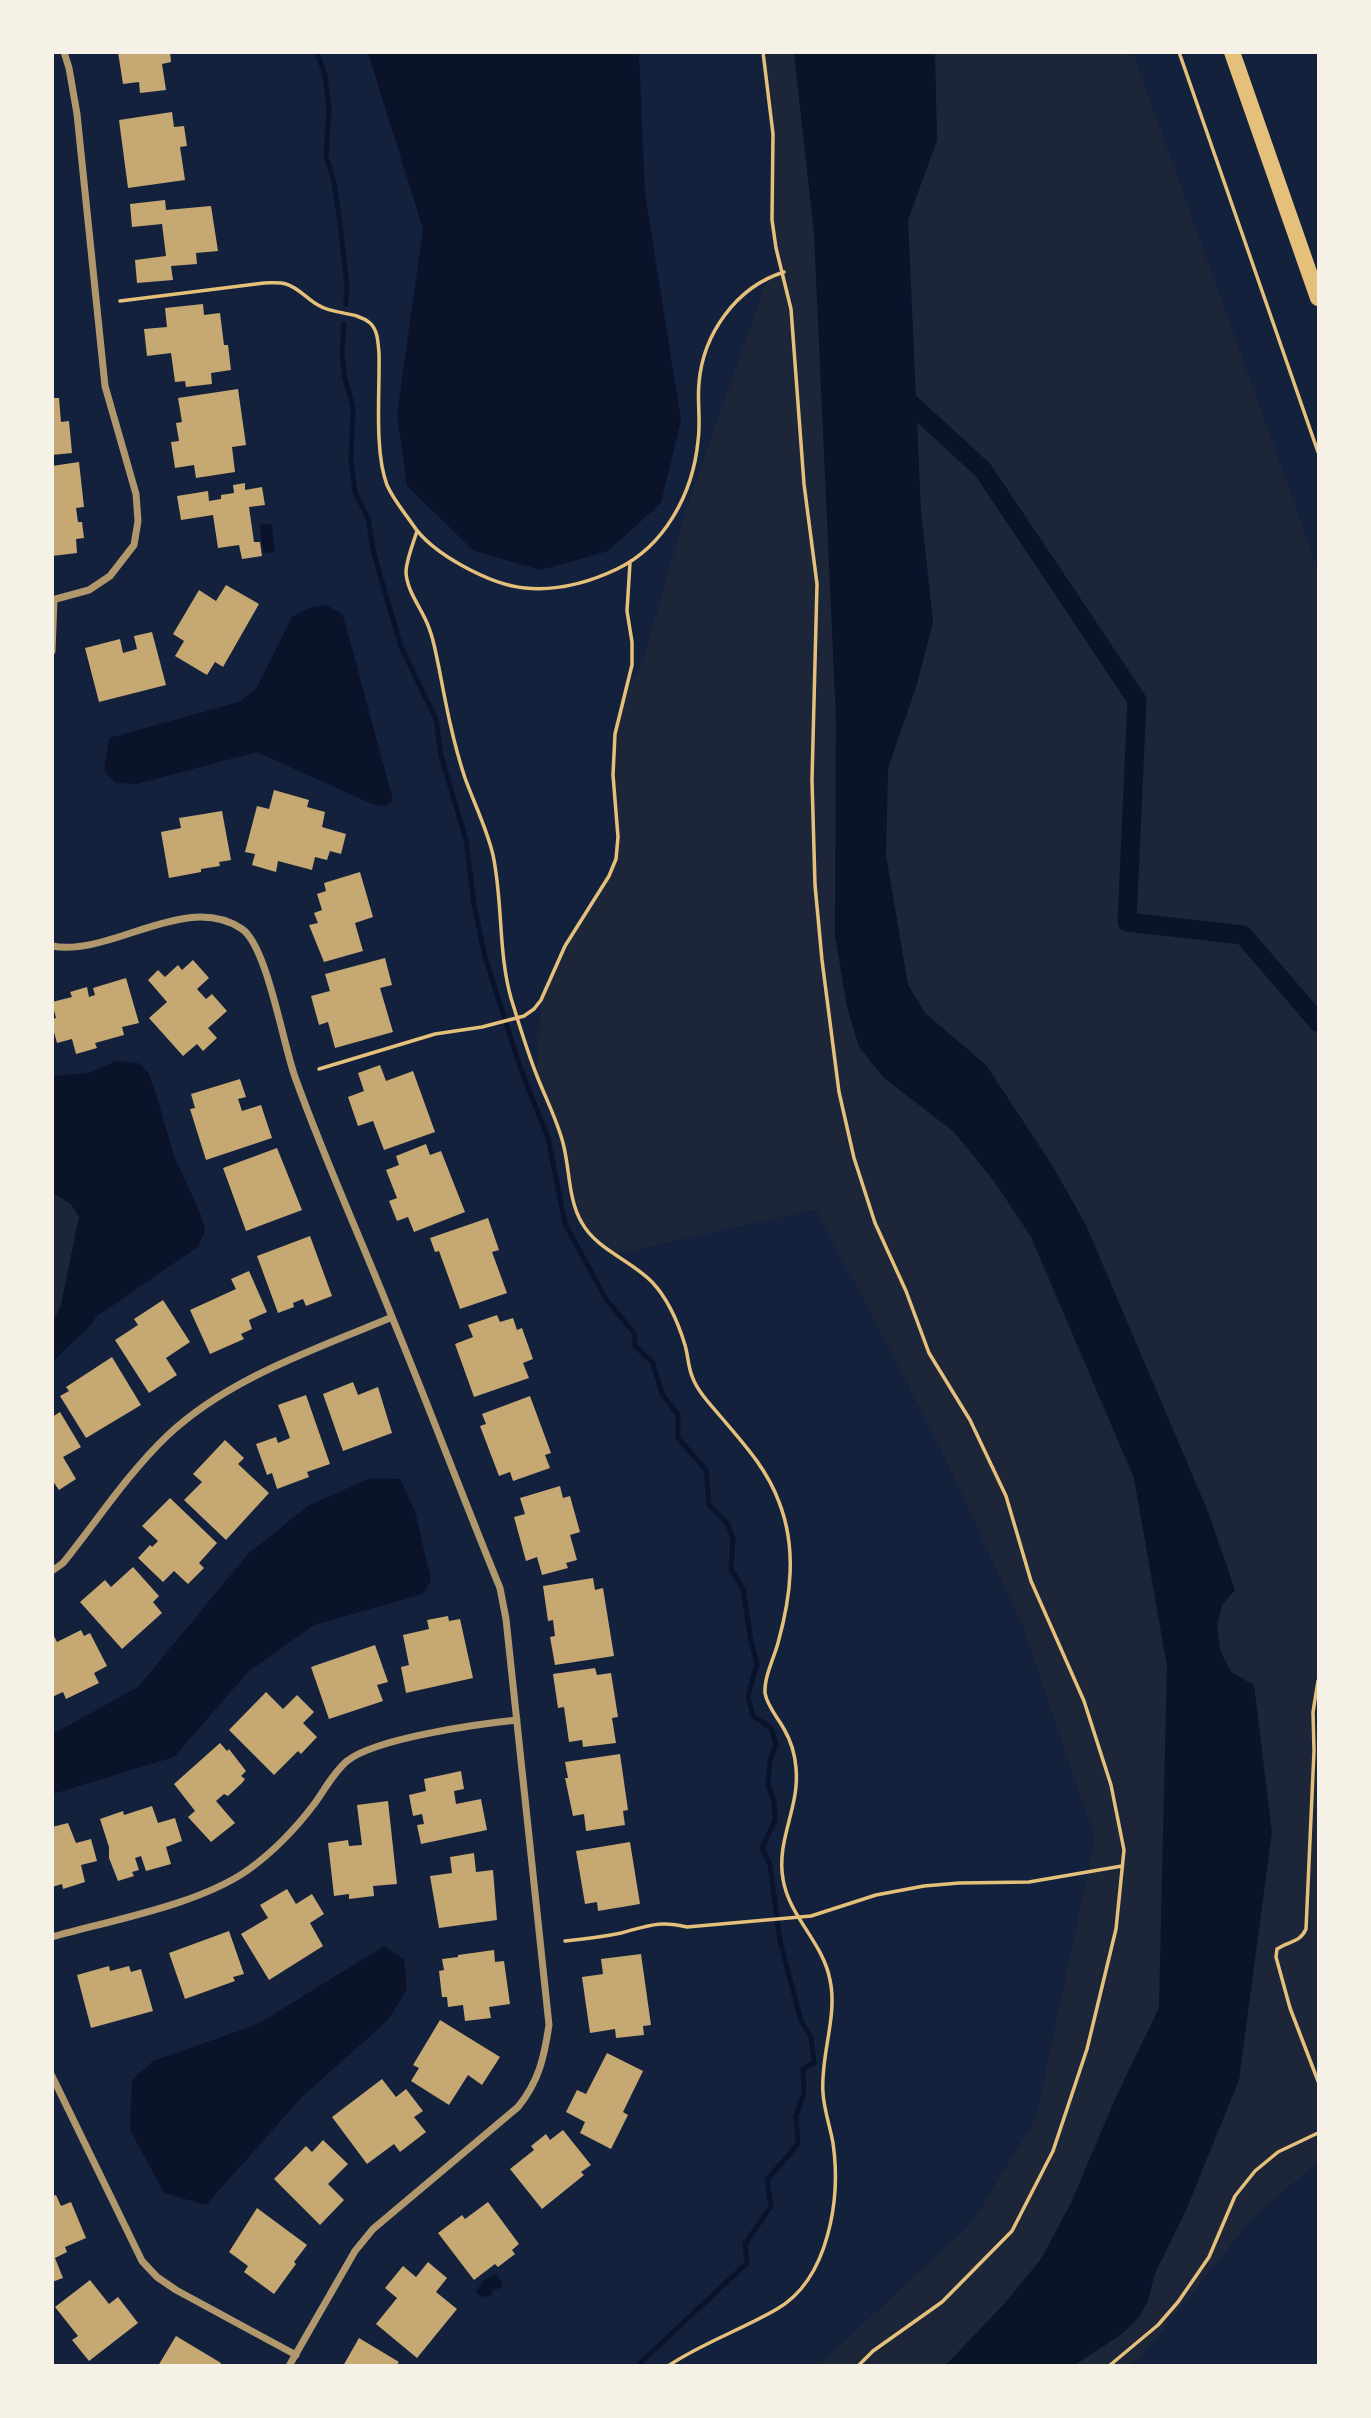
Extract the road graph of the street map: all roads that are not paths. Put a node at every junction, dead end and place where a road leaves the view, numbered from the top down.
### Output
1 (64, 52) edge
2 (1232, 52) edge
3 (1318, 298) edge
4 (53, 600) edge
5 (52, 651) edge
6 (52, 946) edge
7 (392, 1317) junction
8 (52, 1571) edge
9 (517, 1720) junction
10 (52, 1937) edge
11 (52, 2076) edge
12 (296, 2355) junction
13 (289, 2365) edge

1 - 4 street
2 - 3 main road
4 - 5 street
6 - 7 street
7 - 8 street
7 - 9 street
9 - 10 street
9 - 12 street
11 - 12 street
12 - 13 street

